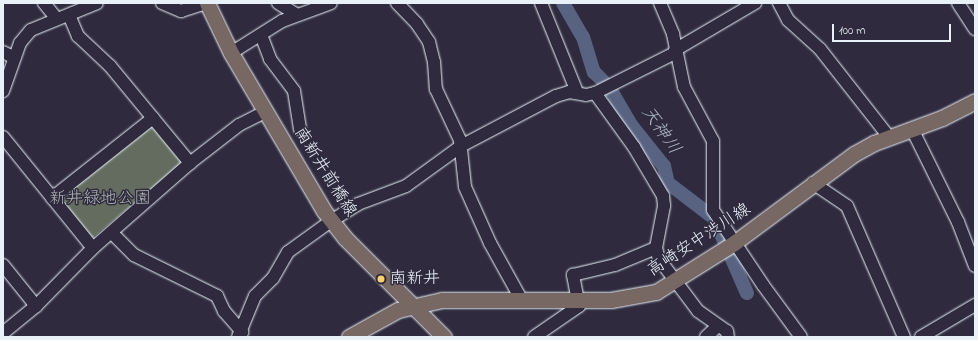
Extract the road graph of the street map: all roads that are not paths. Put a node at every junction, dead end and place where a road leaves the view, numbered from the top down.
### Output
1 (44, 3) edge
2 (97, 3) edge
3 (162, 3) edge
4 (206, 3) edge
5 (278, 3) edge
6 (331, 3) edge
7 (397, 3) edge
8 (541, 3) edge
9 (660, 3) edge
10 (755, 3) edge
11 (779, 3) edge
12 (958, 3) edge
13 (297, 14) junction
14 (69, 15) junction
15 (56, 18) junction
16 (975, 29) edge
17 (261, 35) junction
18 (675, 51) junction
19 (3, 52) edge
20 (231, 53) junction
21 (14, 58) junction
22 (3, 90) edge
23 (577, 92) junction
24 (595, 93) junction
25 (975, 101) edge
26 (265, 112) junction
27 (152, 118) junction
28 (912, 129) junction
29 (300, 130) dead end
30 (3, 137) edge
31 (889, 137) junction
32 (461, 146) junction
33 (190, 163) junction
34 (813, 183) junction
35 (52, 198) junction
36 (331, 221) junction
37 (112, 233) junction
38 (729, 246) junction
39 (93, 248) junction
40 (656, 248) junction
41 (3, 265) edge
42 (975, 266) edge
43 (675, 282) junction
44 (521, 299) junction
45 (579, 299) junction
46 (414, 305) junction
47 (975, 305) edge
48 (36, 306) junction
49 (718, 326) junction
50 (3, 333) edge
51 (240, 335) edge
52 (349, 337) edge
53 (444, 337) edge
54 (534, 337) edge
55 (706, 337) edge
56 (728, 337) edge
57 (801, 337) edge
58 (904, 337) edge
59 (921, 337) edge

1 - 15 street
2 - 14 street
3 - 4 street
4 - 20 main road, 南新井前橋線
5 - 13 street
6 - 13 street
7 - 32 street
8 - 23 street
9 - 18 street
10 - 18 street
11 - 31 street
12 - 16 street
13 - 17 street
14 - 15 street
14 - 27 street
15 - 21 street
17 - 20 street
17 - 29 street
18 - 24 street
18 - 38 street
19 - 21 street
20 - 26 main road, 南新井前橋線
21 - 22 street
23 - 24 street
23 - 32 street
24 - 40 street
25 - 28 main road, 高崎安中渋川線
26 - 33 street
26 - 36 main road, 南新井前橋線
27 - 33 street
27 - 35 street
28 - 31 main road, 高崎安中渋川線
28 - 42 street
30 - 35 street
31 - 34 main road, 高崎安中渋川線
32 - 36 street
32 - 44 street
33 - 37 street
34 - 38 main road, 高崎安中渋川線
34 - 58 street
35 - 39 street
36 - 46 main road, 南新井前橋線
36 - 51 street
37 - 39 street
37 - 51 street
38 - 43 main road, 高崎安中渋川線
38 - 57 street
39 - 48 street
40 - 43 street
40 - 45 street
41 - 48 street
43 - 45 main road, 高崎安中渋川線
43 - 49 street
44 - 45 main road, 高崎安中渋川線
44 - 46 main road, 高崎安中渋川線
45 - 54 street
46 - 52 main road, 高崎安中渋川線
46 - 53 main road, 南新井前橋線
47 - 59 street
48 - 50 street
49 - 55 street
49 - 56 street

